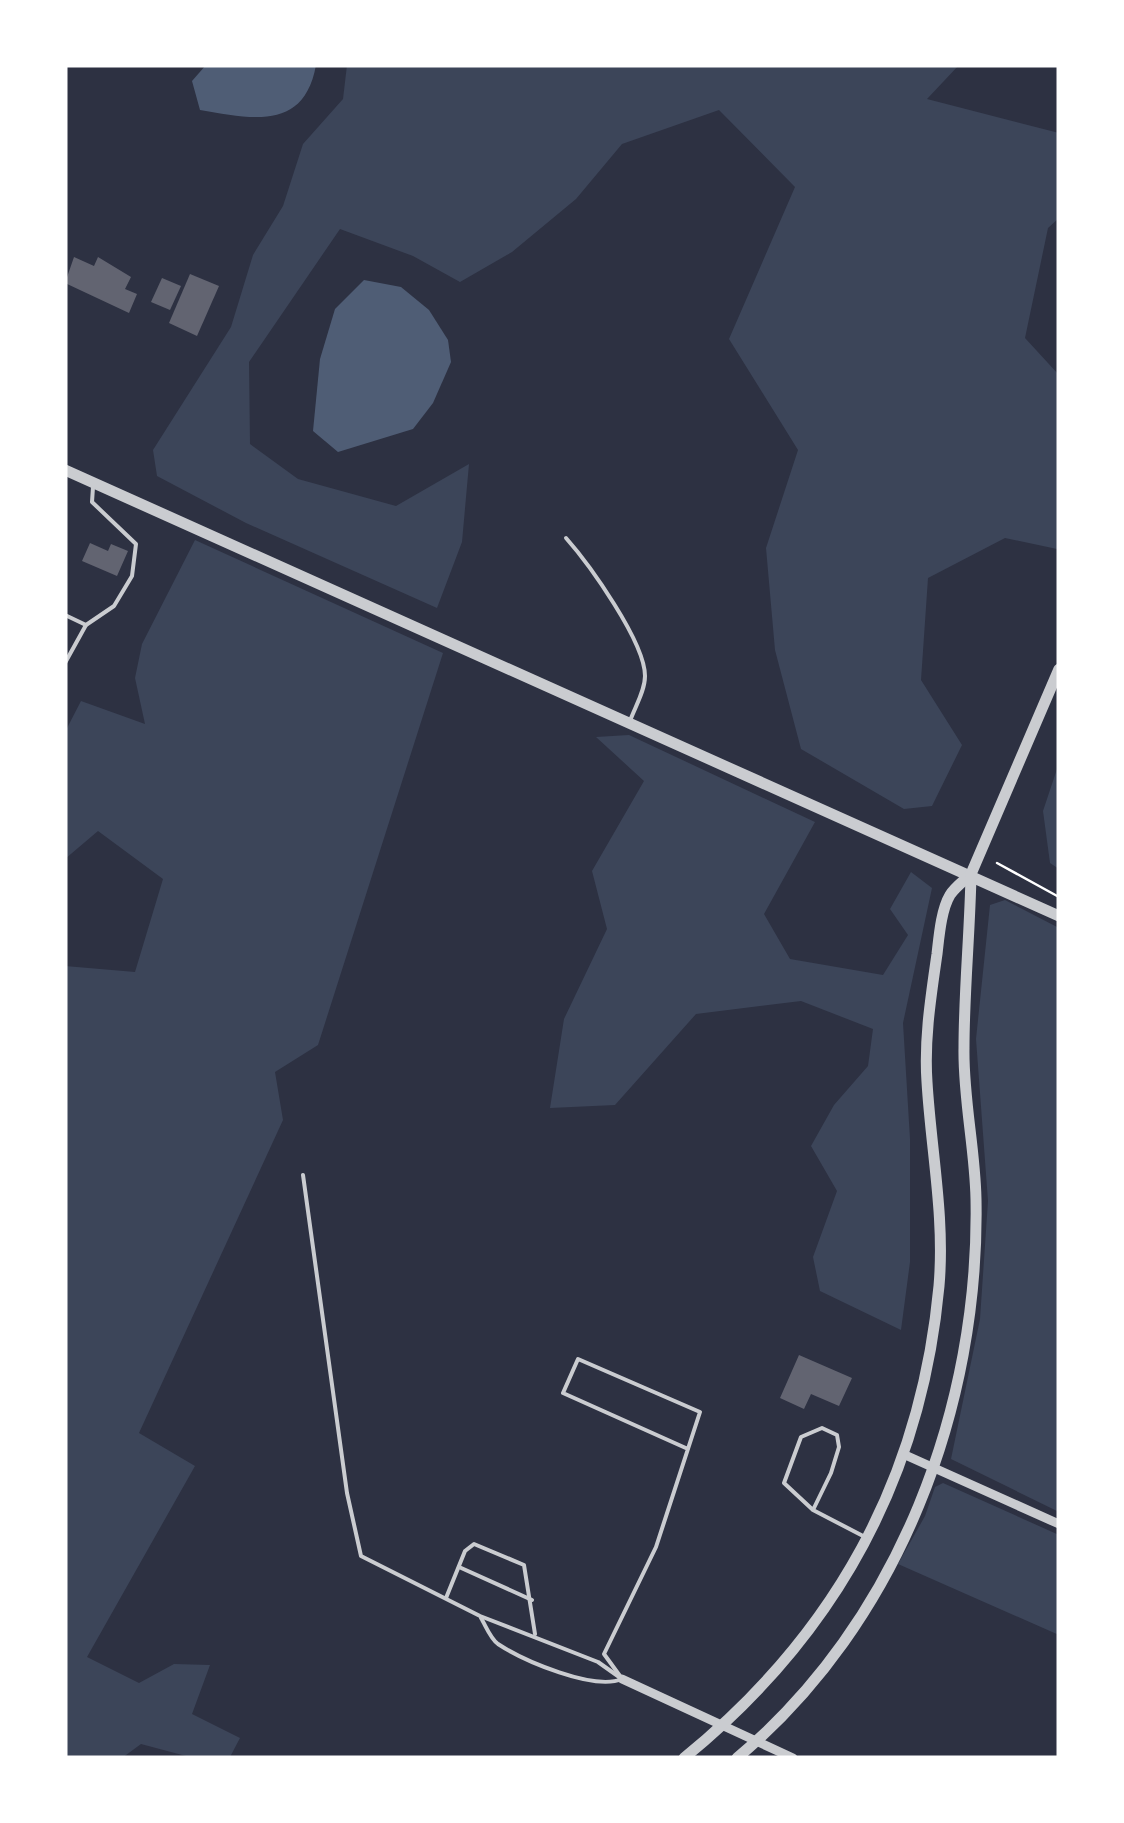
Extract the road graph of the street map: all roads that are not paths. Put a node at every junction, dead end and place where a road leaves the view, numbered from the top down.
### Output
1 (65, 470) edge
2 (93, 482) junction
3 (566, 538) dead end
4 (65, 614) edge
5 (86, 625) junction
6 (65, 663) edge
7 (1059, 669) edge
8 (630, 722) junction
9 (971, 874) junction
10 (1059, 916) edge
11 (303, 1175) dead end
12 (688, 1449) junction
13 (903, 1454) junction
14 (935, 1468) junction
15 (813, 1510) junction
16 (1059, 1524) edge
17 (869, 1539) junction
18 (458, 1567) junction
19 (446, 1599) junction
20 (532, 1600) junction
21 (480, 1616) junction
22 (535, 1634) junction
23 (622, 1680) junction
24 (722, 1727) junction
25 (756, 1742) junction
26 (684, 1758) edge
27 (737, 1758) edge
28 (793, 1758) edge

1 - 2 street
2 - 5 lane
2 - 8 street
3 - 8 lane
4 - 5 lane
5 - 6 lane
7 - 9 street
8 - 9 street
9 - 10 street
9 - 13 street
9 - 14 street
11 - 19 lane
12 - 12 lane
12 - 23 lane
13 - 14 street
13 - 17 street
14 - 16 street
14 - 25 street
15 - 15 lane
15 - 17 lane
17 - 24 street
18 - 19 lane
18 - 20 lane
18 - 20 lane
19 - 21 lane
20 - 22 lane
21 - 22 lane
21 - 23 lane
22 - 23 lane
23 - 24 street
24 - 25 street
24 - 26 street
25 - 27 street
25 - 28 street

